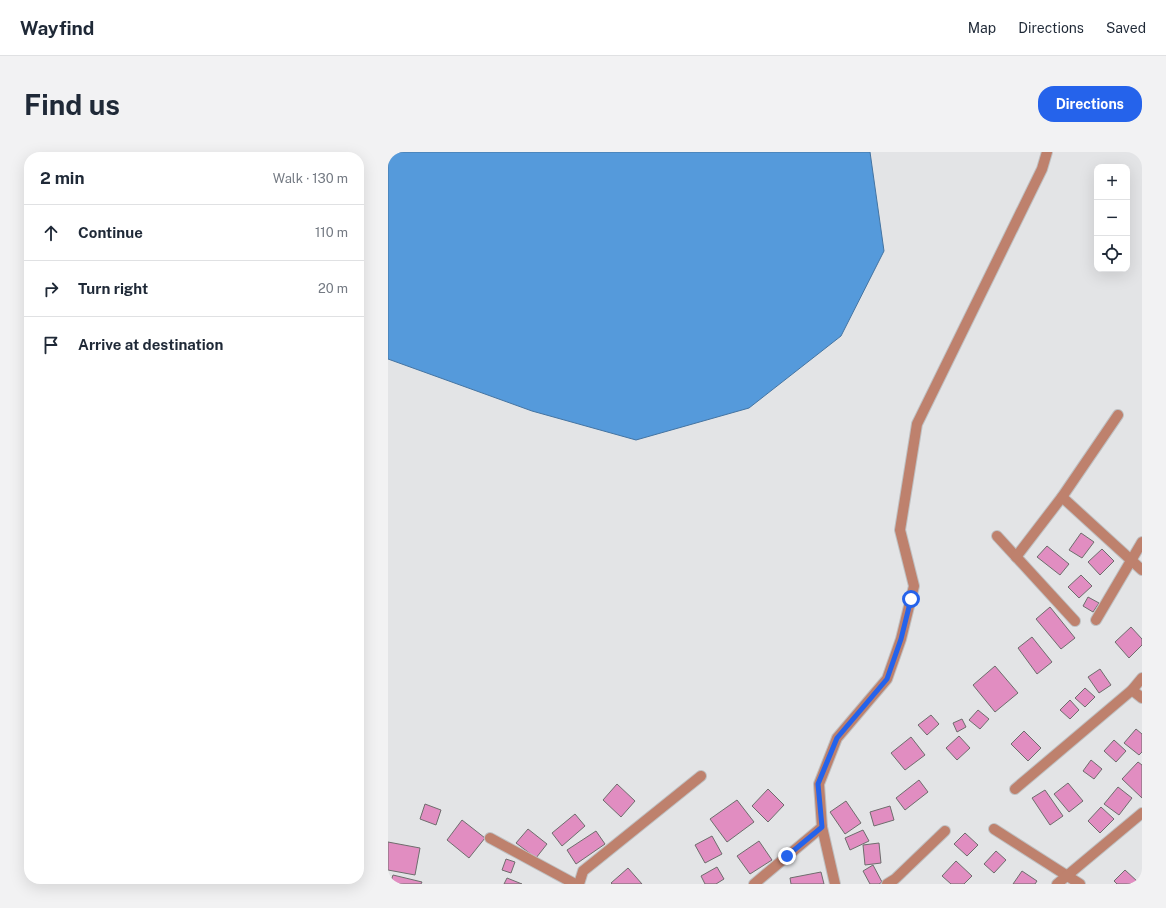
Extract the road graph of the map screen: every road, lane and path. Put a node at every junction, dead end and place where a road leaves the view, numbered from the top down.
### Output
1 (1047, 152) edge
2 (1118, 415) dead end
3 (1062, 497) junction
4 (997, 536) dead end
5 (1142, 542) edge
6 (1016, 557) junction
7 (1132, 559) junction
8 (1142, 570) edge
9 (1096, 620) dead end
10 (1076, 621) dead end
11 (1142, 678) edge
12 (1132, 690) junction
13 (1142, 698) edge
14 (701, 776) dead end
15 (1015, 789) dead end
16 (1142, 813) edge
17 (822, 827) junction
18 (994, 829) dead end
19 (945, 831) dead end
20 (490, 838) dead end
21 (1067, 876) junction
22 (575, 884) edge
23 (579, 884) edge
24 (754, 884) edge
25 (835, 884) edge
26 (887, 884) edge
27 (1057, 884) edge
28 (1080, 884) edge

1 - 17 street
2 - 3 street
3 - 6 street
3 - 7 street
4 - 6 street
5 - 7 street
6 - 10 street
7 - 8 street
7 - 9 street
11 - 12 street
12 - 13 street
12 - 15 street
14 - 23 street
16 - 21 street
17 - 24 street
17 - 25 street
18 - 21 street
19 - 26 street
20 - 22 street
21 - 27 street
21 - 28 street

